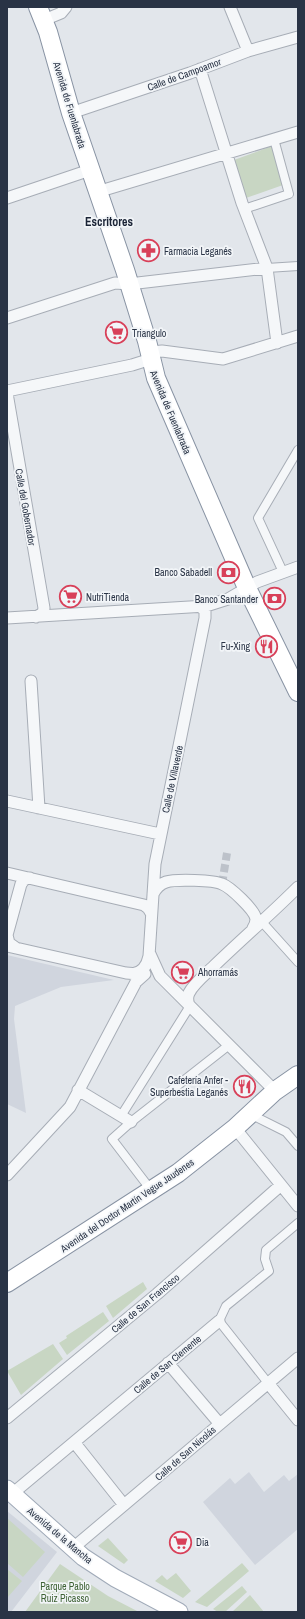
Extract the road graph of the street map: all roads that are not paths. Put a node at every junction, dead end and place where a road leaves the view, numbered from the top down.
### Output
1 (66, 7) edge
2 (230, 7) edge
3 (41, 13) edge
4 (298, 37) edge
5 (248, 51) junction
6 (200, 69) junction
7 (71, 113) junction
8 (298, 132) edge
9 (274, 139) junction
10 (228, 154) junction
11 (90, 170) junction
12 (97, 192) junction
13 (7, 198) edge
14 (244, 209) junction
15 (298, 266) edge
16 (267, 268) junction
17 (129, 284) junction
18 (7, 318) edge
19 (298, 336) edge
20 (277, 342) junction
21 (150, 356) junction
22 (7, 392) edge
23 (298, 450) edge
24 (298, 567) edge
25 (283, 572) junction
26 (247, 588) junction
27 (201, 607) junction
28 (36, 617) junction
29 (7, 618) edge
30 (31, 681) dead end
31 (298, 692) edge
32 (7, 802) edge
33 (39, 808) junction
34 (160, 834) junction
35 (7, 873) edge
36 (30, 878) junction
37 (298, 887) edge
38 (153, 894) junction
39 (151, 913) junction
40 (258, 925) junction
41 (11, 947) edge
42 (150, 954) junction
43 (298, 962) edge
44 (129, 974) junction
45 (145, 974) junction
46 (160, 976) junction
47 (132, 989) junction
48 (190, 1005) junction
49 (229, 1045) junction
50 (298, 1075) edge
51 (78, 1090) junction
52 (275, 1091) junction
53 (250, 1114) junction
54 (126, 1119) junction
55 (235, 1128) junction
56 (298, 1146) edge
57 (7, 1159) edge
58 (19, 1162) junction
59 (7, 1175) edge
60 (281, 1185) junction
61 (151, 1190) junction
62 (298, 1206) edge
63 (298, 1223) edge
64 (7, 1284) edge
65 (219, 1321) junction
66 (298, 1358) edge
67 (168, 1363) junction
68 (268, 1383) junction
69 (7, 1418) edge
70 (298, 1420) edge
71 (219, 1423) junction
72 (74, 1442) junction
73 (10, 1491) edge
74 (124, 1505) junction
75 (73, 1548) junction
76 (179, 1612) edge

1 - 3 street
2 - 5 street
3 - 7 highway, Avenida de Fuenlabrada
4 - 5 street, Calle de Campoamor
5 - 6 street, Calle de Campoamor
6 - 7 street, Calle de Campoamor
6 - 10 street
7 - 11 highway, Avenida de Fuenlabrada
8 - 9 street
9 - 10 street
9 - 14 street
10 - 12 street
10 - 14 street
11 - 12 highway, Avenida de Fuenlabrada
11 - 13 street
12 - 17 highway, Avenida de Fuenlabrada
14 - 16 street
15 - 16 street
16 - 17 street
16 - 20 street
17 - 18 street
17 - 21 highway, Avenida de Fuenlabrada
19 - 20 street
20 - 21 street
21 - 22 street
21 - 26 highway, Avenida de Fuenlabrada
22 - 28 street, Calle del Gobernador
23 - 25 street
24 - 25 street
25 - 26 street
26 - 27 street
26 - 31 highway, Avenida de Fuenlabrada
27 - 28 street
27 - 34 street, Calle de Villaverde
28 - 29 street
30 - 33 street
32 - 33 street
33 - 34 street
34 - 38 street, Calle de Villaverde
35 - 36 street
36 - 39 street
36 - 41 street
37 - 40 street
38 - 39 street, Calle de Villaverde
38 - 40 street
39 - 42 street, Calle de Villaverde
40 - 43 street
40 - 48 street
41 - 44 street
42 - 44 street, Calle de Villaverde
42 - 46 street, Calle de Villaverde
44 - 45 street
44 - 47 street
45 - 46 street
45 - 47 street
46 - 48 street, Calle de Villaverde
47 - 51 street
48 - 49 street, Calle de Villaverde
48 - 54 street
49 - 52 street, Calle de Villaverde
49 - 54 street
50 - 52 highway, Avenida del Doctor Martín Vegue Jaudenes
51 - 54 street
51 - 58 street
52 - 53 highway, Avenida del Doctor Martín Vegue Jaudenes
53 - 55 highway, Avenida del Doctor Martín Vegue Jaudenes
53 - 56 street
54 - 61 street
55 - 60 street
55 - 61 highway, Avenida del Doctor Martín Vegue Jaudenes
57 - 58 street
58 - 59 street
60 - 62 street
60 - 69 street, Calle de San Francisco
61 - 64 highway, Avenida del Doctor Martín Vegue Jaudenes
63 - 65 street, Calle de San Clemente
65 - 67 street, Calle de San Clemente
65 - 68 street
66 - 68 street, Calle de San Nicolás
67 - 71 street
67 - 72 street, Calle de San Clemente
68 - 70 street
68 - 71 street, Calle de San Nicolás
71 - 74 street, Calle de San Nicolás
72 - 73 street, Calle de San Clemente
72 - 74 street
73 - 75 main road, Avenida de la Mancha
74 - 75 street, Calle de San Nicolás
75 - 76 main road, Avenida de la Mancha

